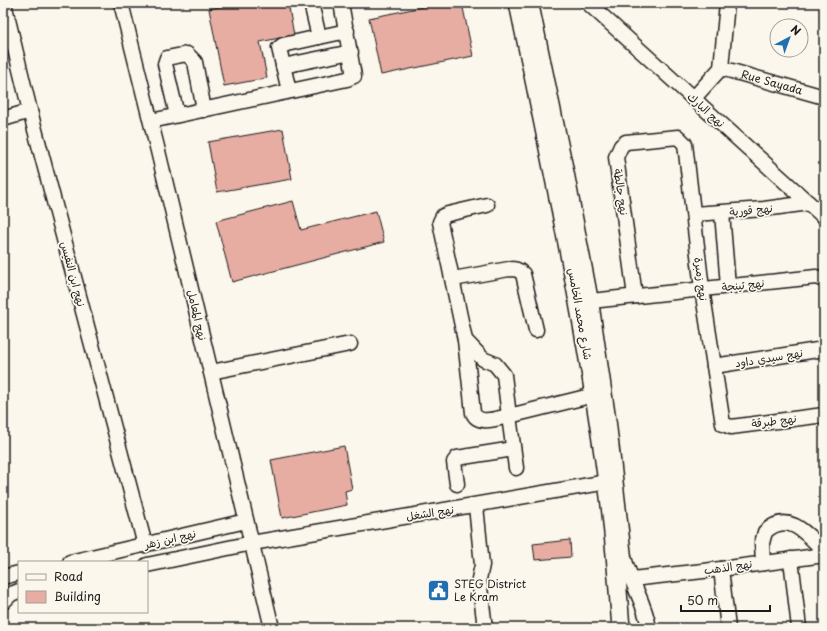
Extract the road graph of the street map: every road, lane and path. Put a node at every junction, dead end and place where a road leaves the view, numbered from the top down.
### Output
1 (4, 3) edge
2 (121, 3) edge
3 (311, 3) edge
4 (341, 3) edge
5 (518, 3) edge
6 (531, 3) edge
7 (588, 3) edge
8 (728, 3) edge
9 (346, 31) junction
10 (319, 37) junction
11 (350, 52) junction
12 (283, 66) junction
13 (721, 68) junction
14 (289, 92) junction
15 (824, 97) edge
16 (693, 99) junction
17 (204, 110) junction
18 (30, 111) junction
19 (178, 115) junction
20 (3, 119) edge
21 (150, 121) junction
22 (676, 136) joint
23 (809, 203) junction
24 (487, 205) dead end
25 (722, 213) junction
26 (694, 214) junction
27 (824, 217) edge
28 (453, 279) junction
29 (824, 279) edge
30 (728, 286) junction
31 (702, 289) junction
32 (634, 296) junction
33 (591, 301) junction
34 (536, 330) dead end
35 (465, 340) junction
36 (350, 344) dead end
37 (824, 349) edge
38 (714, 366) junction
39 (211, 372) junction
40 (594, 395) junction
41 (824, 415) edge
42 (509, 416) junction
43 (725, 425) joint
44 (513, 449) junction
45 (516, 468) dead end
46 (607, 482) junction
47 (457, 484) dead end
48 (476, 506) junction
49 (246, 521) junction
50 (252, 543) junction
51 (145, 545) junction
52 (824, 551) edge
53 (824, 555) edge
54 (791, 559) junction
55 (74, 561) edge
56 (763, 563) junction
57 (148, 565) edge
58 (721, 569) junction
59 (18, 573) edge
60 (3, 577) edge
61 (632, 579) junction
62 (18, 591) edge
63 (3, 602) edge
64 (272, 628) edge
65 (485, 628) edge
66 (621, 628) edge
67 (649, 628) edge
68 (728, 628) edge
69 (799, 628) edge

1 - 18 street, نهج ابن النفيس
2 - 21 street, نهج المعامل
3 - 10 street
4 - 9 street
5 - 40 main road, شارع محمد الخامس
6 - 33 street
7 - 16 street, نهج البارك
8 - 13 street
9 - 10 street
9 - 11 street
10 - 12 street
11 - 12 street
11 - 14 street
12 - 14 street
13 - 15 street, Rue Sayada
13 - 16 street
14 - 17 street
16 - 23 street, نهج البارك
17 - 19 street
17 - 19 street
18 - 20 street
18 - 51 street, نهج ابن النفيس
19 - 21 street
21 - 39 street, نهج المعامل
22 - 26 street, نهج زمبرة
22 - 32 street, نهج جالطة
23 - 25 street, نهج قورية
23 - 27 street, نهج البارك
24 - 28 street
25 - 26 street, نهج قورية
25 - 30 street
26 - 31 street, نهج زمبرة
28 - 34 street
28 - 35 street
29 - 30 street, نهج تينجة
30 - 31 street, نهج تينجة
31 - 32 street, نهج تينجة
31 - 38 street, نهج زمبرة
32 - 33 street, نهج تينجة
33 - 61 street
35 - 42 street
35 - 42 street
36 - 39 street
37 - 38 street, نهج سيدي داود
38 - 43 street, نهج زمبرة
39 - 49 street, نهج المعامل
40 - 42 street
40 - 46 main road, شارع محمد الخامس
41 - 43 street, نهج طبرقة
42 - 44 street
44 - 45 street
44 - 47 street
46 - 48 street, نهج الشغل
46 - 66 main road, شارع محمد الخامس
48 - 50 street, نهج الشغل
48 - 65 street
49 - 50 street, نهج المعامل
49 - 51 street, نهج ابن زهر
50 - 57 street, نهج الشغل
50 - 64 street, نهج المعامل
51 - 55 street, نهج ابن زهر
52 - 56 street
53 - 54 street, نهج الذهب
54 - 56 street, نهج الذهب
54 - 69 street
56 - 58 street, نهج الذهب
58 - 61 street, نهج الذهب
58 - 68 street
59 - 60 street
61 - 67 street
62 - 63 street

